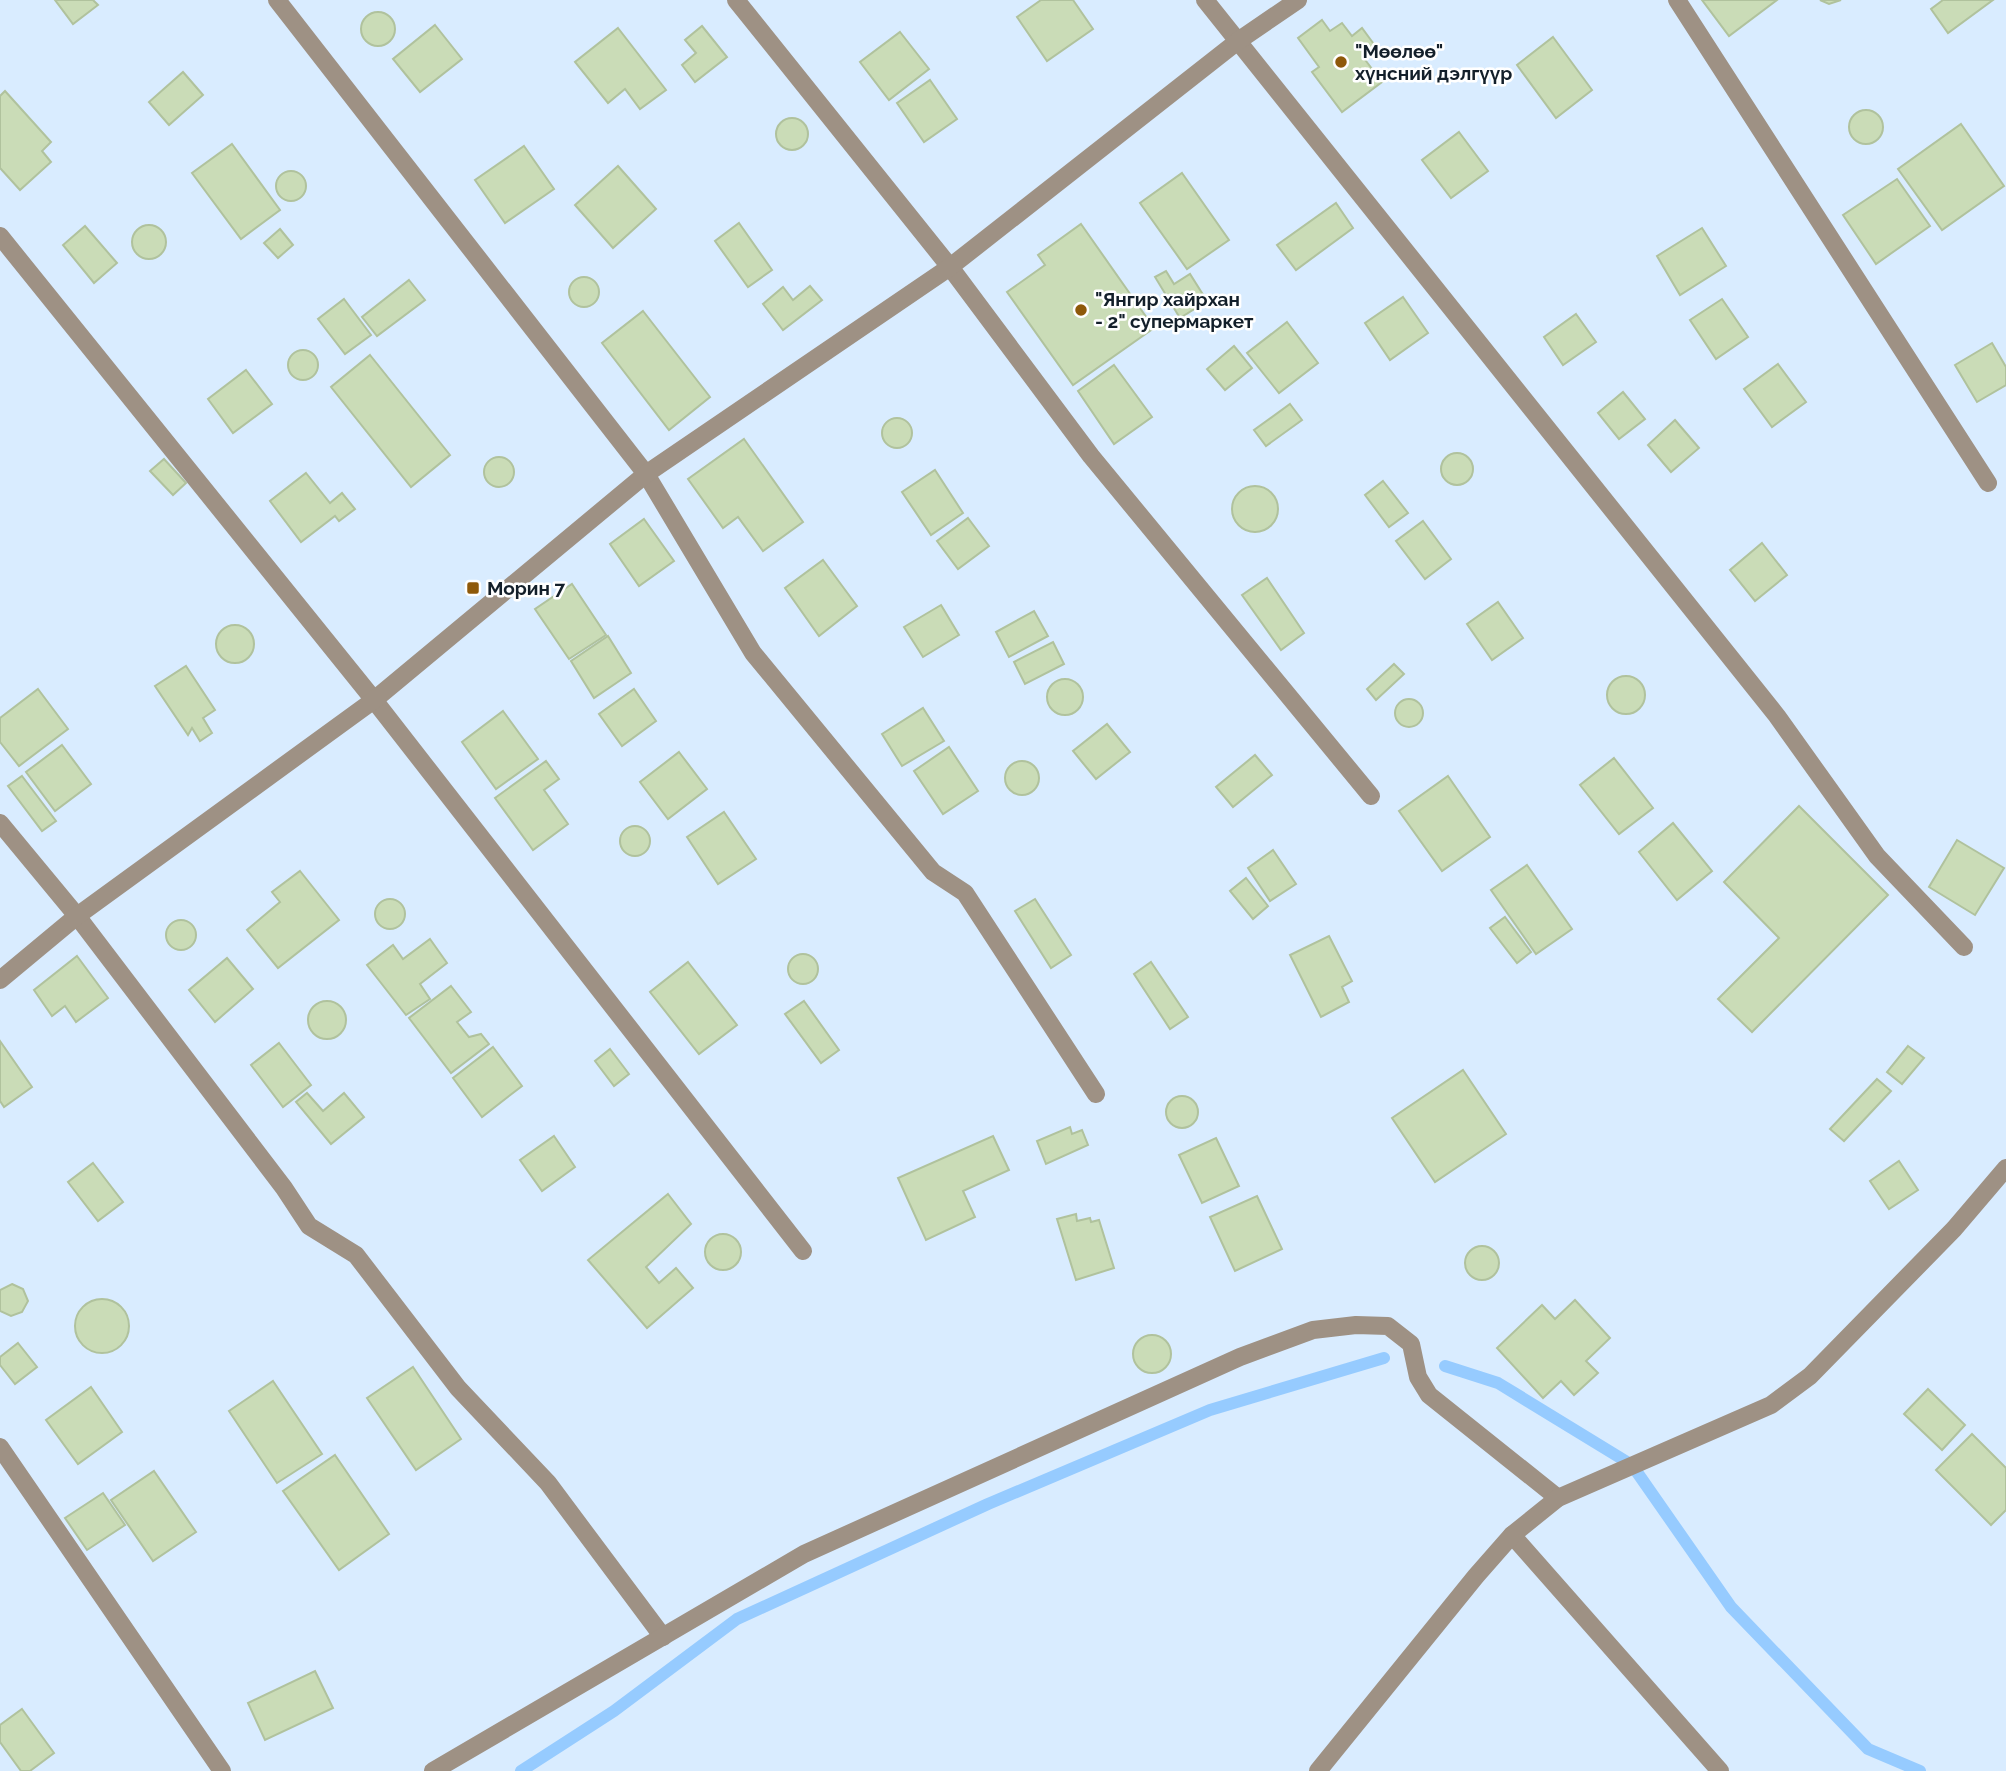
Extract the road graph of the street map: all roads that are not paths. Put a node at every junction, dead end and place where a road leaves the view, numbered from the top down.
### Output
1 (277, 0) edge
2 (736, 0) edge
3 (1205, 0) edge
4 (1298, 0) edge
5 (1677, 0) edge
6 (1237, 41) junction
7 (0, 236) edge
8 (950, 267) junction
9 (646, 474) junction
10 (1988, 483) dead end
11 (374, 701) junction
12 (1371, 796) dead end
13 (0, 823) edge
14 (77, 916) junction
15 (1964, 947) dead end
16 (0, 980) edge
17 (1096, 1094) dead end
18 (2006, 1168) edge
19 (803, 1251) dead end
20 (0, 1447) edge
21 (1558, 1497) junction
22 (1512, 1535) junction
23 (663, 1637) junction
24 (222, 1771) edge
25 (433, 1771) edge
26 (1318, 1771) edge
27 (1720, 1771) edge

1 - 9 street
2 - 8 street
3 - 6 street
4 - 6 street
5 - 10 street
6 - 8 street
6 - 15 street
7 - 11 street
8 - 9 street
8 - 12 street
9 - 11 street
9 - 17 street
11 - 14 street
11 - 19 street
13 - 14 street
14 - 16 street
14 - 23 street
18 - 21 street
20 - 24 street
21 - 22 street
21 - 23 street
22 - 26 street
22 - 27 street
23 - 25 street

